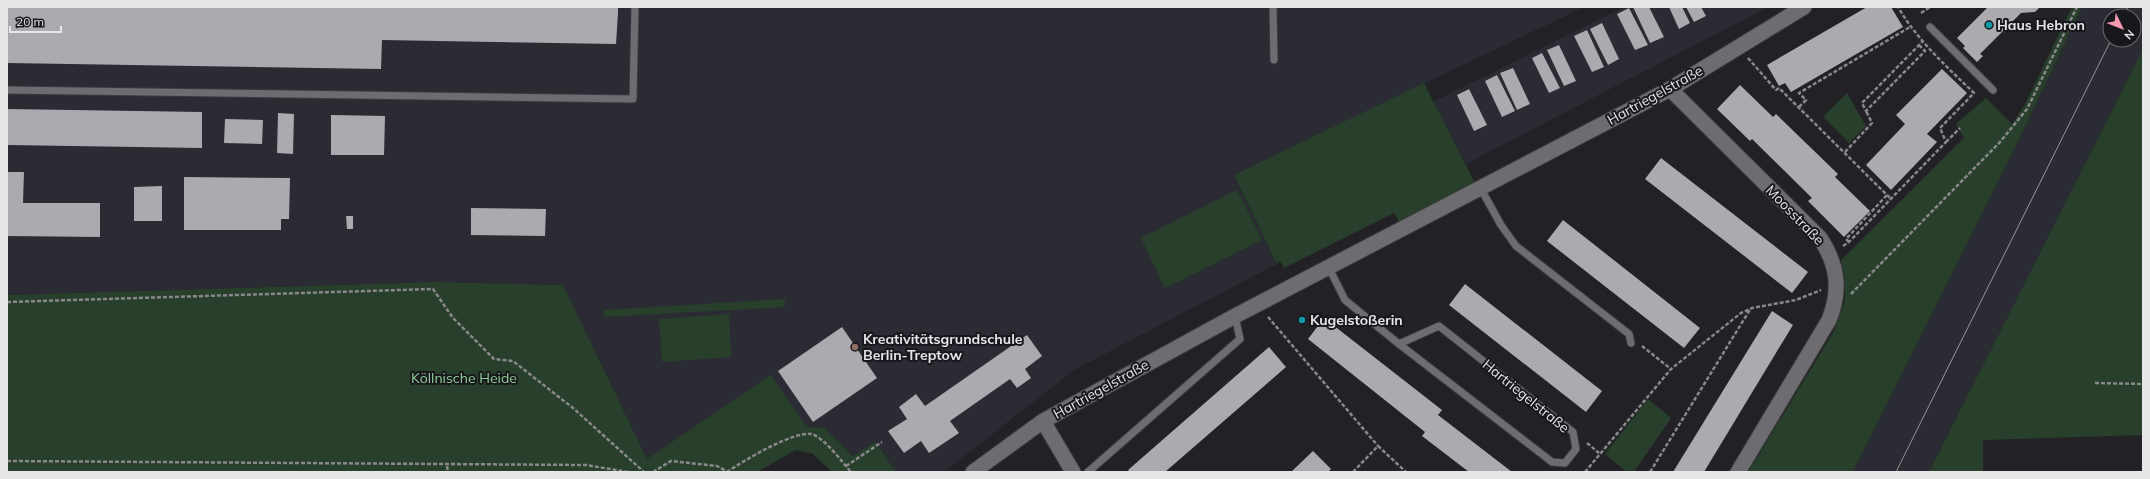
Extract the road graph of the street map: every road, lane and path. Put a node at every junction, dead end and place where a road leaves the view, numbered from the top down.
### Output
1 (635, 7) edge
2 (1273, 7) edge
3 (1804, 7) edge
4 (1898, 7) edge
5 (1930, 7) edge
6 (2077, 7) edge
7 (1920, 13) dead end
8 (1910, 27) junction
9 (1930, 27) dead end
10 (1922, 42) junction
11 (1919, 45) junction
12 (1274, 60) dead end
13 (1750, 62) dead end
14 (1670, 89) junction
15 (7, 90) edge
16 (1993, 90) dead end
17 (1799, 107) junction
18 (1866, 111) junction
19 (1960, 128) dead end
20 (1946, 142) junction
21 (1845, 152) junction
22 (1481, 188) junction
23 (1887, 195) junction
24 (1891, 199) junction
25 (1849, 242) junction
26 (1830, 253) junction
27 (1329, 268) junction
28 (1836, 284) junction
29 (1845, 300) dead end
30 (7, 302) edge
31 (1257, 305) junction
32 (1752, 308) junction
33 (1235, 316) junction
34 (1629, 334) junction
35 (1631, 343) dead end
36 (1399, 344) junction
37 (1671, 369) junction
38 (2095, 383) dead end
39 (2143, 384) edge
40 (1043, 421) junction
41 (882, 442) dead end
42 (1378, 446) junction
43 (7, 461) edge
44 (447, 466) junction
45 (846, 466) junction
46 (448, 472) edge
47 (628, 472) edge
48 (644, 472) edge
49 (652, 472) edge
50 (728, 472) edge
51 (852, 472) edge
52 (973, 472) edge
53 (1073, 472) edge
54 (1088, 472) edge
55 (1353, 472) edge
56 (1406, 472) edge
57 (1585, 472) edge
58 (1650, 472) edge
59 (1738, 472) edge

1 - 15 lane
2 - 12 lane
3 - 14 street, Hartriegelstraße
4 - 8 path
5 - 7 path
6 - 29 path
8 - 10 path
8 - 17 path
9 - 16 lane
10 - 11 path
10 - 20 path
11 - 18 path
11 - 18 path
13 - 17 path
14 - 22 street, Hartriegelstraße
14 - 26 street, Moosstraße
17 - 21 path
18 - 21 path
19 - 20 path
20 - 24 path
21 - 23 path
22 - 27 street, Hartriegelstraße
22 - 34 lane
23 - 24 path
23 - 25 path
24 - 25 path
25 - 26 path
26 - 28 street, Moosstraße
27 - 31 street, Hartriegelstraße
27 - 36 lane, Hartriegelstraße
28 - 32 path
28 - 59 street, Moosstraße
30 - 48 path
31 - 33 street, Hartriegelstraße
31 - 42 path
32 - 37 path
32 - 58 path
33 - 40 street, Hartriegelstraße
33 - 54 lane
34 - 35 lane
34 - 37 path
36 - 36 lane, Hartriegelstraße
37 - 57 path
38 - 39 path
40 - 52 street, Hartriegelstraße
40 - 53 street
41 - 45 path
42 - 55 path
42 - 56 path
43 - 44 path
44 - 46 path
44 - 47 path
45 - 50 path
45 - 51 path
49 - 50 path

